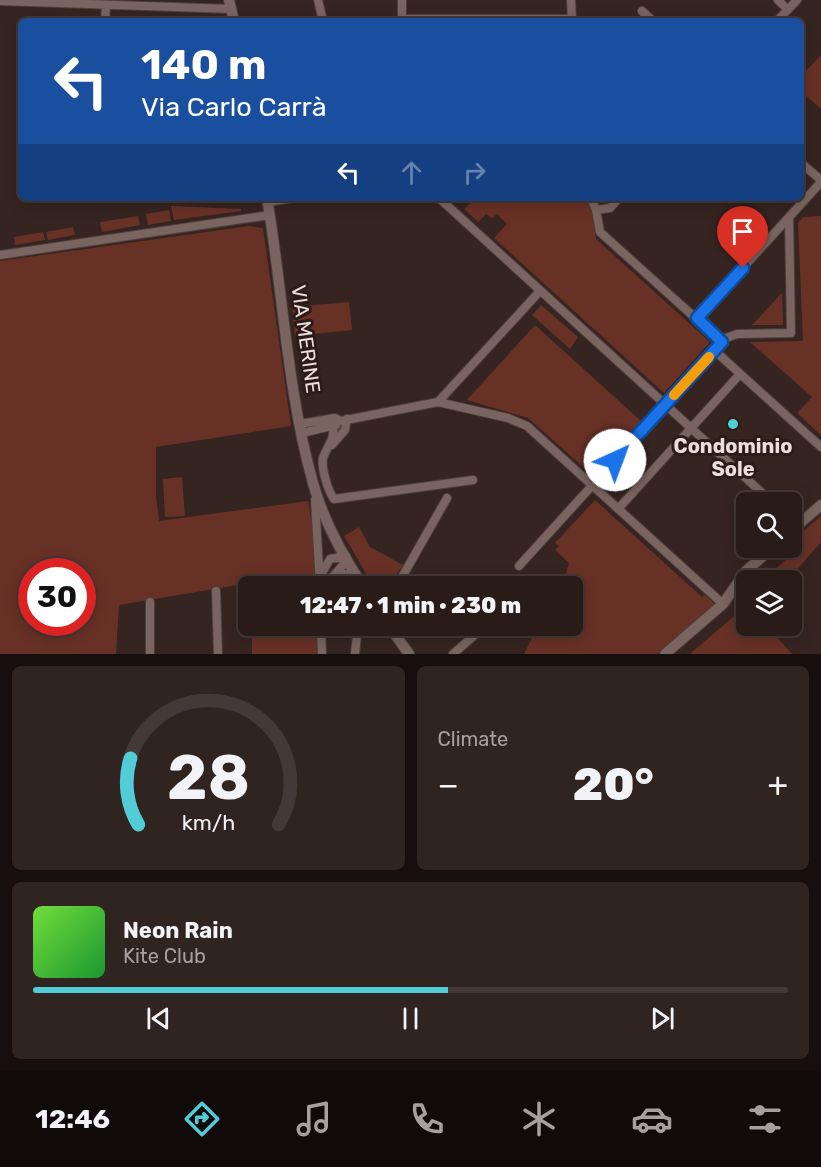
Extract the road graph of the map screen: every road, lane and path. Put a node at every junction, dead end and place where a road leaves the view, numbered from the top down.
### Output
1 (318, 0) edge
2 (402, 0) edge
3 (571, 0) edge
4 (778, 0) edge
5 (797, 0) edge
6 (0, 2) edge
7 (58, 2) edge
8 (80, 3) edge
9 (127, 3) edge
10 (230, 4) edge
11 (106, 7) junction
12 (788, 10) junction
13 (642, 11) dead end
14 (105, 18) edge
15 (322, 18) edge
16 (402, 18) edge
17 (572, 18) edge
18 (650, 18) edge
19 (780, 18) edge
20 (804, 166) edge
21 (821, 181) edge
22 (267, 201) edge
23 (443, 201) edge
24 (592, 201) edge
25 (616, 201) edge
26 (804, 201) edge
27 (804, 201) edge
28 (596, 210) junction
29 (270, 215) junction
30 (789, 218) junction
31 (0, 255) edge
32 (540, 291) junction
33 (697, 318) junction
34 (722, 342) junction
35 (715, 351) junction
36 (740, 374) junction
37 (438, 402) junction
38 (665, 405) junction
39 (344, 420) junction
40 (333, 427) junction
41 (691, 428) junction
42 (301, 429) junction
43 (330, 447) junction
44 (821, 447) edge
45 (473, 480) dead end
46 (313, 485) junction
47 (592, 486) junction
48 (761, 492) edge
49 (447, 498) dead end
50 (821, 505) edge
51 (618, 509) junction
52 (802, 519) edge
53 (346, 556) junction
54 (761, 558) edge
55 (519, 567) dead end
56 (335, 574) junction
57 (320, 576) edge
58 (324, 576) edge
59 (332, 576) edge
60 (352, 576) edge
61 (358, 576) edge
62 (401, 576) edge
63 (216, 591) dead end
64 (150, 602) dead end
65 (723, 604) junction
66 (321, 636) edge
67 (357, 636) edge
68 (396, 636) edge
69 (474, 636) edge
70 (150, 654) edge
71 (218, 654) edge
72 (322, 654) edge
73 (355, 654) edge
74 (409, 654) edge
75 (453, 654) edge
76 (665, 654) edge

1 - 15 street
2 - 16 street
3 - 17 street
4 - 12 street
5 - 12 street
6 - 7 street
7 - 8 street
8 - 11 street
9 - 10 street
9 - 11 street
11 - 14 street
12 - 19 street
13 - 18 street
20 - 21 street
21 - 26 street
22 - 29 main road, VIA MERINE
23 - 32 street
24 - 28 street
25 - 28 street
27 - 30 street
28 - 33 street
29 - 31 street
29 - 42 main road, VIA MERINE
30 - 33 street
30 - 34 street
32 - 37 street
32 - 38 street
33 - 34 street
34 - 35 street
35 - 36 street
35 - 38 street
36 - 41 street
36 - 44 street
37 - 39 street
37 - 47 street
38 - 41 street
38 - 47 street
39 - 40 street
39 - 42 street
39 - 43 street
40 - 42 street
40 - 43 street
41 - 48 street
41 - 51 street
42 - 46 main road, VIA MERINE
43 - 45 street
46 - 53 main road, VIA MERINE
46 - 57 street
47 - 51 street
47 - 55 street
49 - 62 street
50 - 52 main road
51 - 65 street
53 - 56 street
53 - 58 street
53 - 61 main road, VIA MERINE
54 - 65 main road
56 - 59 street
56 - 60 street
63 - 71 street
64 - 70 street
65 - 76 main road
66 - 72 street
67 - 73 street
68 - 74 main road
69 - 75 street

